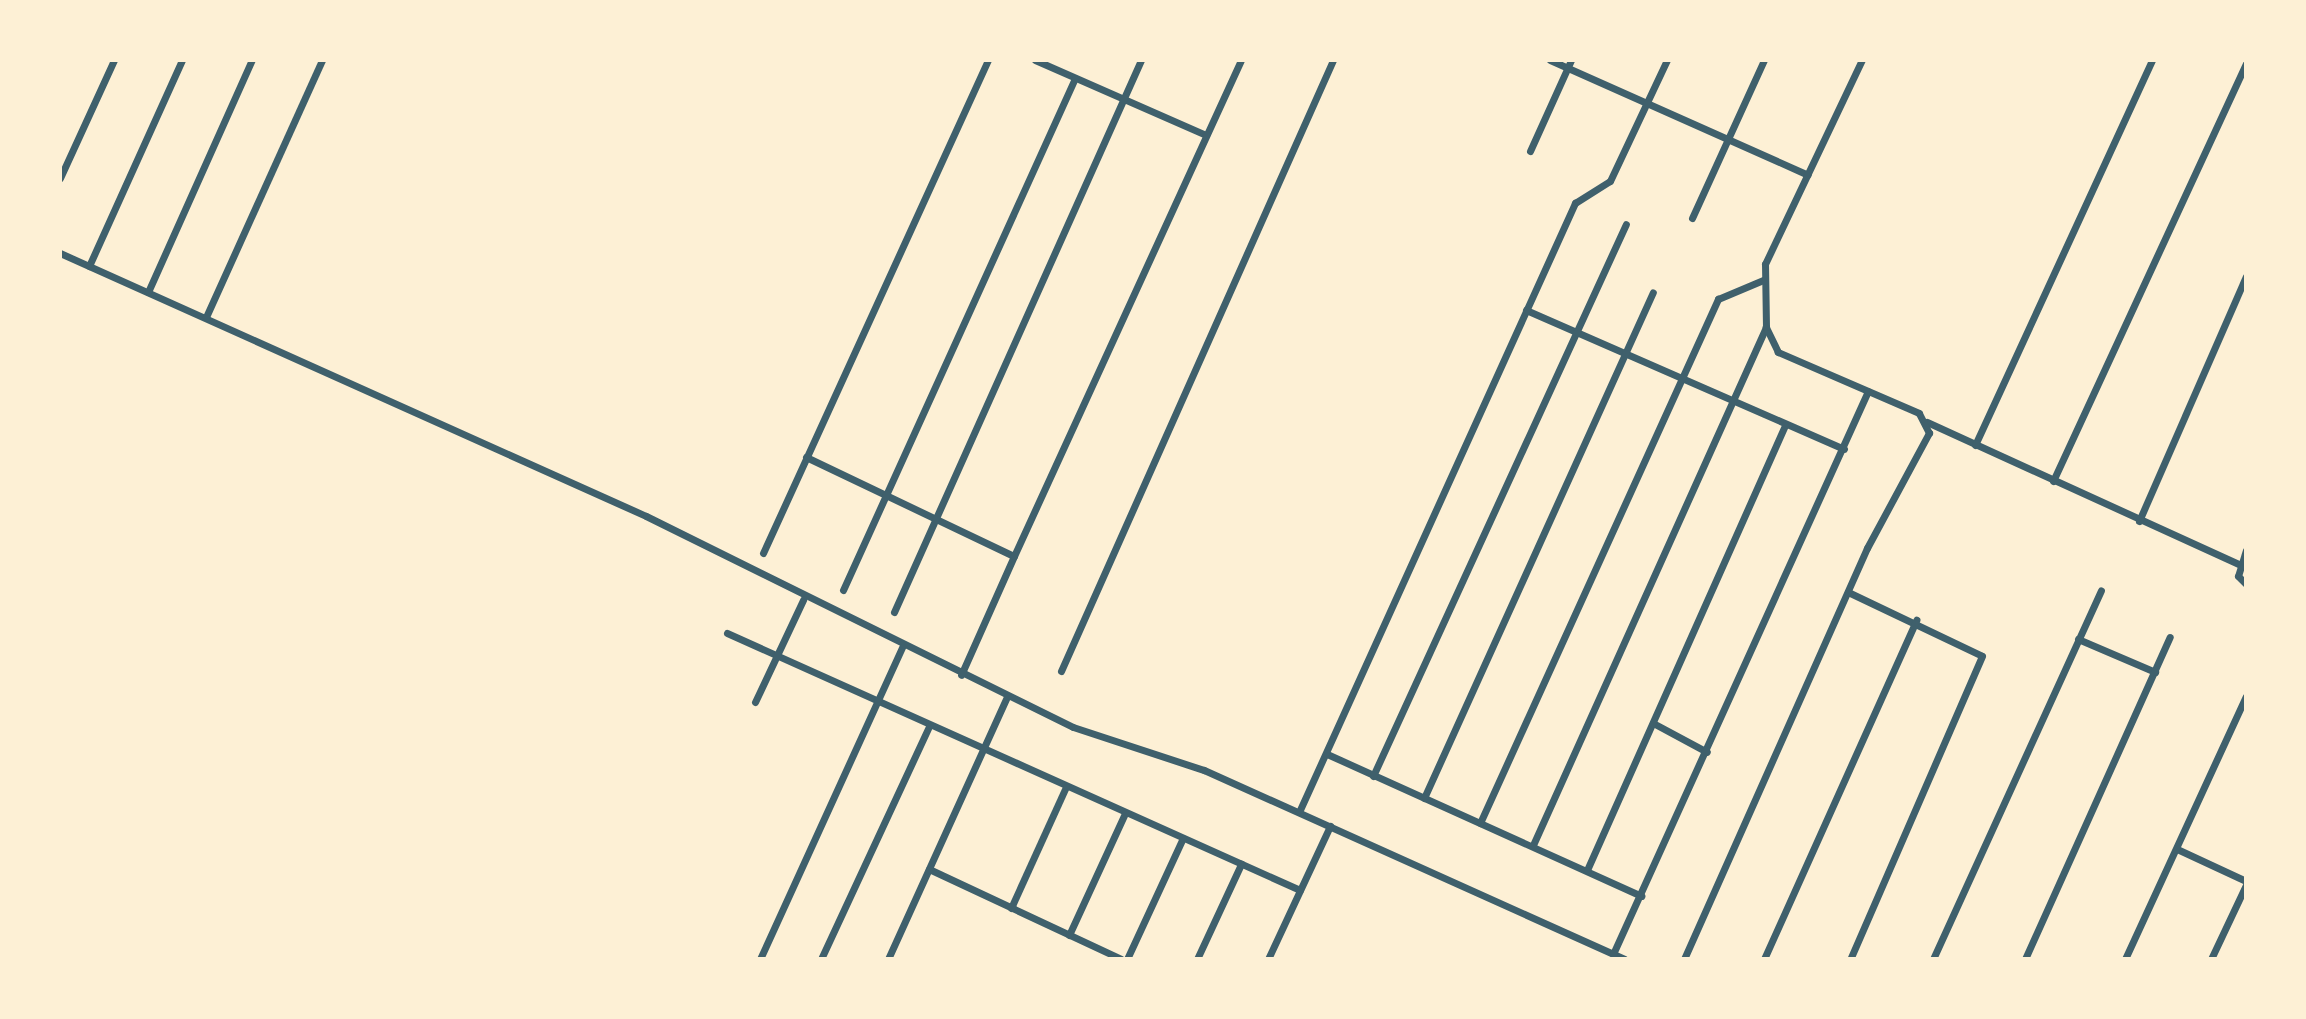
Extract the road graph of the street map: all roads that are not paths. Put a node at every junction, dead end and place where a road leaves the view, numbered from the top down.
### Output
1 (114, 60) edge
2 (182, 60) edge
3 (252, 60) edge
4 (322, 60) edge
5 (988, 60) edge
6 (1035, 60) edge
7 (1141, 60) edge
8 (1241, 60) edge
9 (1333, 60) edge
10 (1550, 60) edge
11 (1667, 60) edge
12 (1764, 60) edge
13 (1862, 60) edge
14 (2152, 60) edge
15 (2246, 63) edge
16 (1569, 64) edge
17 (1075, 78) junction
18 (1125, 99) junction
19 (1647, 103) junction
20 (1206, 135) junction
21 (1728, 138) junction
22 (1530, 151) dead end
23 (1808, 175) junction
24 (60, 178) edge
25 (1692, 218) dead end
26 (1626, 224) dead end
27 (60, 253) edge
28 (89, 266) junction
29 (2246, 276) edge
30 (1763, 280) junction
31 (148, 292) junction
32 (1653, 292) dead end
33 (1526, 310) junction
34 (206, 317) junction
35 (1766, 327) junction
36 (1578, 331) junction
37 (1626, 352) junction
38 (1680, 378) junction
39 (1868, 391) junction
40 (1731, 401) junction
41 (1927, 422) junction
42 (1785, 425) junction
43 (1975, 445) junction
44 (1844, 449) junction
45 (806, 457) junction
46 (2053, 481) junction
47 (886, 497) junction
48 (935, 519) junction
49 (2139, 521) junction
50 (2246, 550) edge
51 (763, 553) dead end
52 (1014, 556) junction
53 (2239, 564) junction
54 (2246, 584) edge
55 (843, 590) dead end
56 (2101, 590) dead end
57 (1848, 592) junction
58 (803, 600) junction
59 (894, 612) dead end
60 (1916, 620) junction
61 (727, 633) dead end
62 (2170, 637) dead end
63 (2078, 639) junction
64 (902, 647) junction
65 (777, 656) junction
66 (1061, 671) dead end
67 (2155, 672) junction
68 (961, 675) junction
69 (2246, 696) edge
70 (1007, 697) junction
71 (755, 702) dead end
72 (877, 702) junction
73 (1653, 723) junction
74 (929, 726) junction
75 (983, 750) junction
76 (1707, 752) junction
77 (1327, 754) junction
78 (1373, 776) junction
79 (1066, 787) junction
80 (1424, 798) junction
81 (1299, 812) junction
82 (1125, 813) junction
83 (1480, 823) junction
84 (1330, 826) junction
85 (1183, 838) junction
86 (1533, 845) junction
87 (2177, 849) junction
88 (1241, 864) junction
89 (929, 869) junction
90 (1587, 870) junction
91 (2246, 883) edge
92 (1300, 890) junction
93 (1641, 896) junction
94 (1011, 908) junction
95 (1069, 935) junction
96 (1613, 954) junction
97 (760, 959) edge
98 (821, 959) edge
99 (888, 959) edge
100 (1121, 959) edge
101 (1127, 959) edge
102 (1197, 959) edge
103 (1268, 959) edge
104 (1625, 959) edge
105 (1684, 959) edge
106 (1764, 959) edge
107 (1850, 959) edge
108 (1933, 959) edge
109 (2025, 959) edge
110 (2125, 959) edge
111 (2211, 959) edge

1 - 24 street
2 - 28 street
3 - 31 street
4 - 34 street
5 - 45 street
6 - 17 street
7 - 18 street
8 - 20 street
9 - 66 street
10 - 16 street
11 - 19 street
12 - 21 street
13 - 23 street
14 - 43 street
15 - 46 street
16 - 19 street
16 - 22 street
17 - 18 street
17 - 47 street
18 - 20 street
18 - 48 street
19 - 21 street
19 - 33 street
20 - 52 street
21 - 23 street
21 - 25 street
23 - 30 street
26 - 36 street
27 - 28 street
28 - 31 street
29 - 49 street
30 - 35 street
30 - 38 street
31 - 34 street
32 - 37 street
33 - 36 street
33 - 77 street
34 - 58 street
35 - 39 street
35 - 40 street
36 - 37 street
36 - 78 street
37 - 38 street
37 - 80 street
38 - 40 street
38 - 83 street
39 - 41 street
39 - 44 street
40 - 42 street
40 - 86 street
41 - 43 street
41 - 57 street
42 - 44 street
42 - 73 street
43 - 46 street
44 - 76 street
45 - 47 street
45 - 51 street
46 - 49 street
47 - 48 street
47 - 55 street
48 - 52 street
48 - 59 street
49 - 53 street
50 - 53 street
52 - 68 street
53 - 54 street
56 - 63 street
57 - 60 street
57 - 105 street
58 - 64 street
58 - 65 street
60 - 106 street
60 - 107 street
61 - 65 street
62 - 67 street
63 - 67 street
63 - 108 street
64 - 68 street
64 - 72 street
65 - 71 street
65 - 72 street
67 - 109 street
68 - 70 street
69 - 87 street
70 - 75 street
70 - 81 street
72 - 74 street
72 - 97 street
73 - 76 street
73 - 90 street
74 - 75 street
74 - 98 street
75 - 79 street
75 - 89 street
76 - 93 street
77 - 78 street
77 - 81 street
78 - 80 street
79 - 82 street
79 - 94 street
80 - 83 street
81 - 84 street
82 - 85 street
82 - 95 street
83 - 86 street
84 - 92 street
84 - 96 street
85 - 88 street
85 - 101 street
86 - 90 street
87 - 91 street
87 - 110 street
88 - 92 street
88 - 102 street
89 - 94 street
89 - 99 street
90 - 93 street
91 - 111 street
92 - 103 street
93 - 96 street
94 - 95 street
95 - 100 street
96 - 104 street

